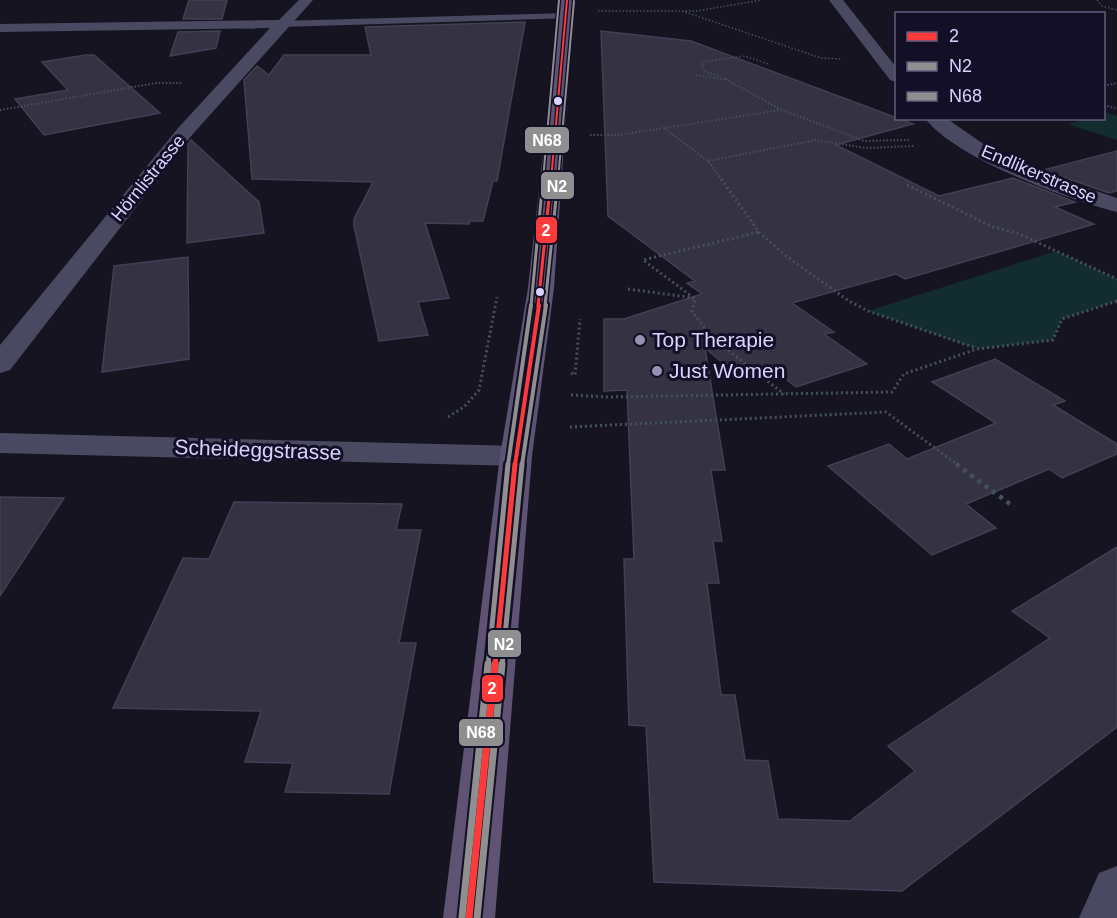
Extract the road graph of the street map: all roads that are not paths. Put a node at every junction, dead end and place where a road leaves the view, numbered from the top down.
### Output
1 (306, 0) edge
2 (836, 0) edge
3 (566, 8) edge
4 (282, 24) junction
5 (0, 28) edge
6 (895, 75) edge
7 (937, 120) edge
8 (1117, 205) edge
9 (0, 364) edge
10 (0, 443) edge
11 (516, 456) junction
12 (1117, 891) edge
13 (469, 918) edge
14 (1105, 918) edge

1 - 4 street, Hörnlistrasse
2 - 6 street
3 - 4 lane
3 - 11 main road
4 - 5 street
4 - 9 street, Hörnlistrasse
7 - 8 street, Endlikerstrasse
10 - 11 street, Scheideggstrasse
11 - 13 main road
12 - 14 street

